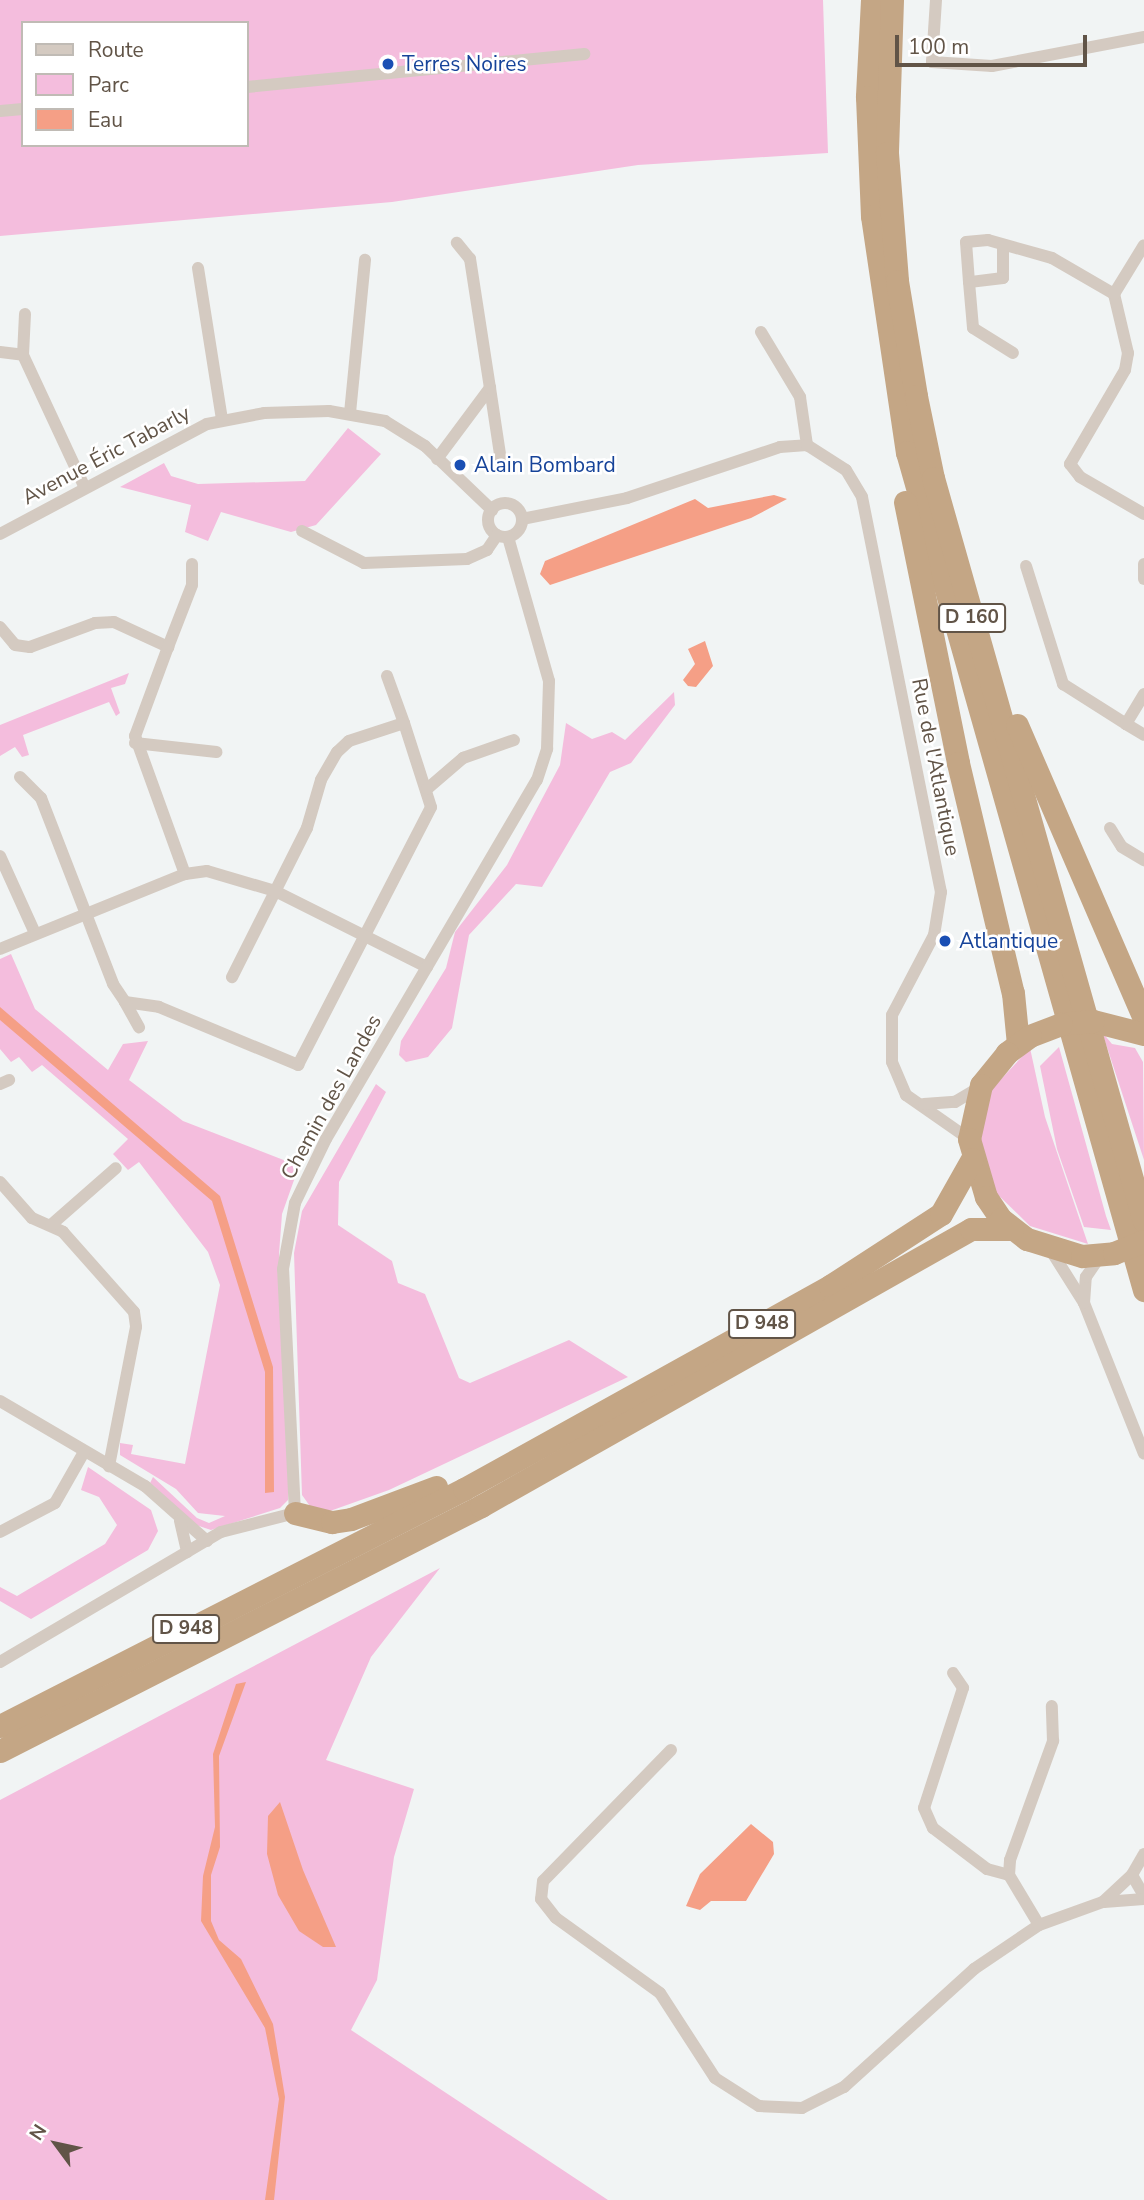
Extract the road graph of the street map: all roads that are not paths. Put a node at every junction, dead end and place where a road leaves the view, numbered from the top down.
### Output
1 (872, 0) edge
2 (892, 0) edge
3 (936, 0) edge
4 (1144, 37) edge
5 (584, 54) dead end
6 (248, 87) edge
7 (21, 109) edge
8 (0, 111) edge
9 (457, 243) dead end
10 (1144, 245) edge
11 (1003, 246) junction
12 (365, 260) dead end
13 (198, 268) dead end
14 (888, 281) junction
15 (969, 282) junction
16 (1114, 294) junction
17 (25, 314) dead end
18 (761, 332) dead end
19 (0, 352) edge
20 (1013, 353) dead end
21 (23, 355) junction
22 (490, 388) junction
23 (350, 413) junction
24 (222, 420) junction
25 (807, 445) junction
26 (437, 459) junction
27 (502, 467) dead end
28 (84, 486) junction
29 (492, 510) junction
30 (1144, 514) edge
31 (522, 519) junction
32 (302, 531) dead end
33 (0, 534) edge
34 (502, 536) junction
35 (192, 564) dead end
36 (1144, 564) edge
37 (1026, 566) dead end
38 (1144, 579) edge
39 (0, 627) edge
40 (168, 646) junction
41 (387, 676) dead end
42 (1144, 694) edge
43 (404, 723) junction
44 (1126, 724) junction
45 (1144, 735) edge
46 (514, 740) dead end
47 (135, 743) junction
48 (217, 752) dead end
49 (20, 777) dead end
50 (426, 789) junction
51 (1110, 828) dead end
52 (0, 856) edge
53 (1144, 860) edge
54 (185, 874) junction
55 (275, 891) junction
56 (85, 912) junction
57 (34, 931) junction
58 (365, 938) junction
59 (0, 949) edge
60 (427, 967) junction
61 (232, 977) dead end
62 (125, 1002) junction
63 (1144, 1019) edge
64 (139, 1027) dead end
65 (1144, 1034) edge
66 (1018, 1044) junction
67 (981, 1085) junction
68 (920, 1104) junction
69 (970, 1149) junction
70 (117, 1168) dead end
71 (0, 1182) edge
72 (1144, 1221) edge
73 (51, 1225) junction
74 (1012, 1229) junction
75 (1144, 1241) edge
76 (1050, 1249) junction
77 (1107, 1255) junction
78 (1144, 1290) edge
79 (1084, 1303) junction
80 (0, 1401) edge
81 (84, 1452) junction
82 (1144, 1454) edge
83 (515, 1462) junction
84 (109, 1466) junction
85 (295, 1513) junction
86 (180, 1521) junction
87 (0, 1532) edge
88 (207, 1541) junction
89 (187, 1552) junction
90 (0, 1662) edge
91 (953, 1673) dead end
92 (1052, 1706) dead end
93 (0, 1726) edge
94 (671, 1750) dead end
95 (0, 1751) edge
96 (1144, 1854) edge
97 (1009, 1875) junction
98 (1132, 1875) junction
99 (1144, 1898) edge
100 (1103, 1902) junction
101 (1039, 1925) junction

1 - 14 highway, D 160
2 - 14 highway, D 160
3 - 4 street
5 - 6 street
7 - 8 street
9 - 22 street
10 - 16 street
11 - 15 street
11 - 15 street
11 - 16 street
12 - 23 street
13 - 24 street
14 - 63 highway, D 160
14 - 66 highway, D 160
14 - 72 highway, D 160
14 - 78 highway, D 160
15 - 20 street
16 - 30 street
17 - 21 street
18 - 25 street
19 - 21 street
21 - 28 street
22 - 26 street
22 - 27 street
23 - 24 street, Avenue Éric Tabarly
23 - 26 street, Avenue Éric Tabarly
24 - 28 street, Avenue Éric Tabarly
25 - 31 street
25 - 68 street, Rue de l'Atlantique
26 - 29 street, Avenue Éric Tabarly
28 - 33 street, Avenue Éric Tabarly
29 - 31 street
29 - 34 street
31 - 34 street
32 - 34 street
34 - 60 street, Chemin des Landes
35 - 40 street
36 - 38 street
37 - 44 street
39 - 40 street
40 - 47 street
41 - 43 street
42 - 44 street
43 - 50 street
43 - 55 street
44 - 45 street
46 - 50 street
47 - 48 street
47 - 54 street
49 - 56 street
50 - 58 street
51 - 53 street
52 - 57 street
54 - 55 street
54 - 56 street
55 - 58 street
55 - 61 street
56 - 57 street
56 - 62 street
57 - 59 street
58 - 60 street
58 - 62 street
60 - 85 street, Chemin des Landes
62 - 64 street
65 - 66 highway
66 - 67 highway
67 - 68 street
67 - 69 highway
68 - 69 street, Rue de l'Atlantique
69 - 74 highway
69 - 83 highway, D 948
70 - 73 street
71 - 73 street
73 - 84 street
74 - 76 highway
74 - 95 highway, D 948
75 - 77 highway
76 - 77 highway
76 - 79 street
77 - 79 street
79 - 82 street
80 - 81 street
81 - 84 street
81 - 87 street
83 - 85 highway
83 - 93 highway, D 948
84 - 86 street
85 - 88 street
86 - 88 street
86 - 89 street
88 - 89 street
89 - 90 street
91 - 97 street
92 - 97 street
94 - 101 street
96 - 98 street
97 - 101 street
98 - 99 street
98 - 100 street
99 - 100 street
100 - 101 street

